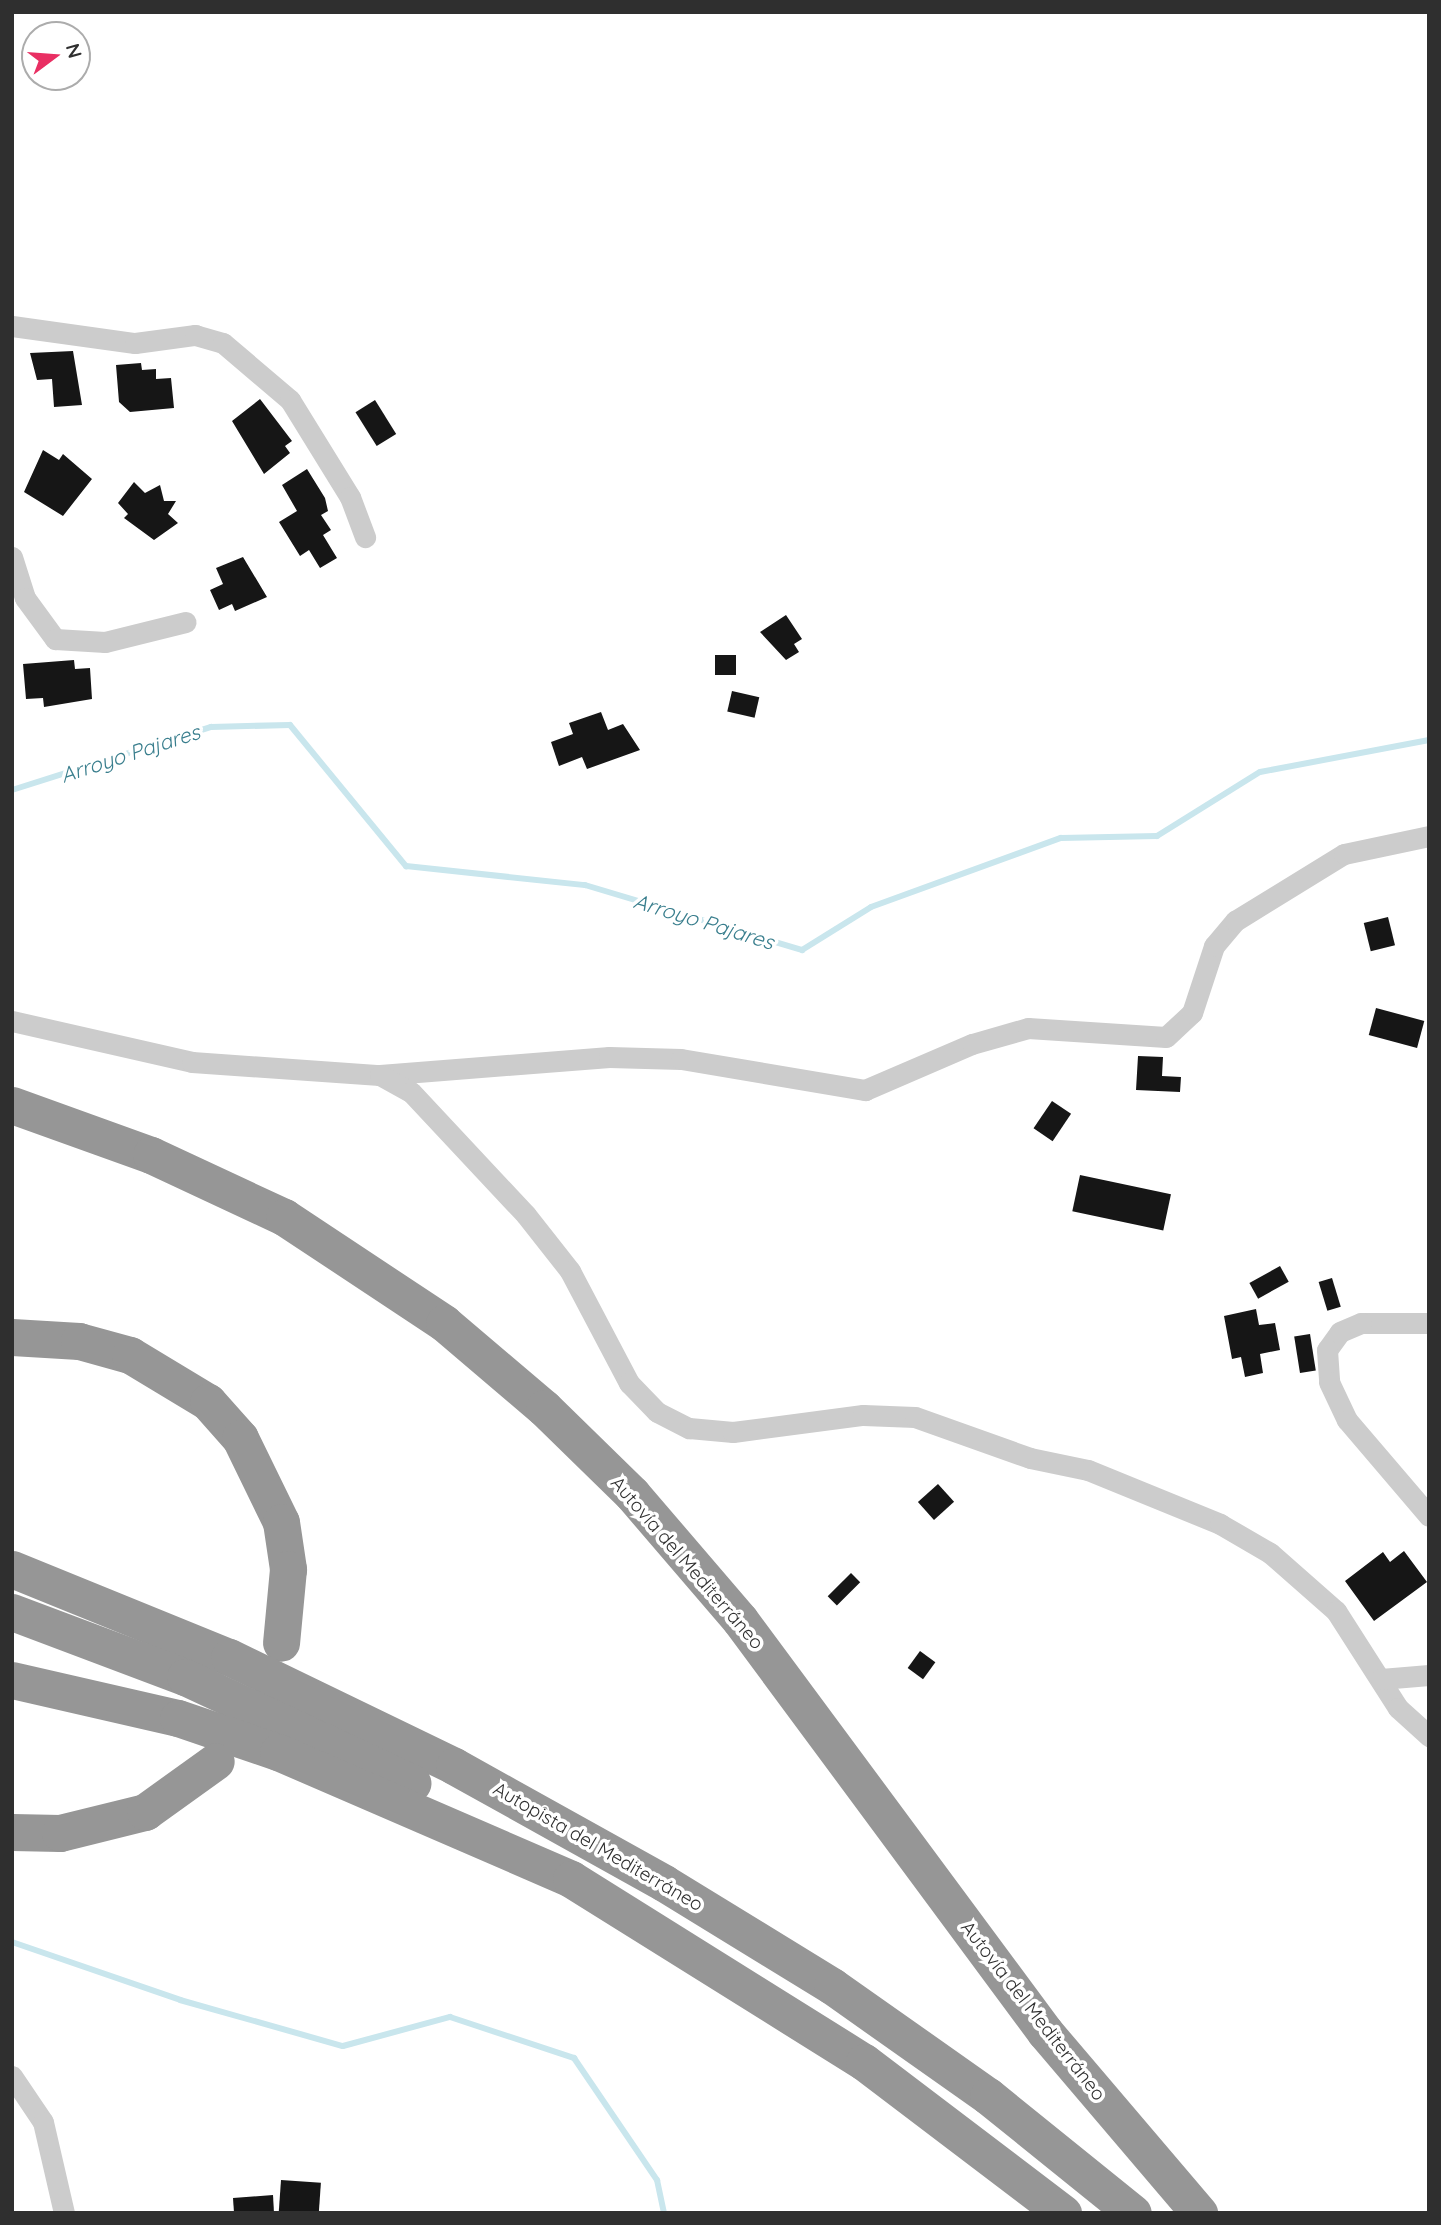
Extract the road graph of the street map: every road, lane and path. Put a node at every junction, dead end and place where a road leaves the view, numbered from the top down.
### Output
1 (12, 326) edge
2 (365, 537) dead end
3 (12, 557) edge
4 (186, 622) dead end
5 (1429, 836) edge
6 (12, 1021) edge
7 (380, 1075) junction
8 (12, 1105) edge
9 (1429, 1323) edge
10 (12, 1337) edge
11 (1429, 1516) edge
12 (12, 1570) edge
13 (12, 1612) edge
14 (281, 1643) dead end
15 (1429, 1675) edge
16 (1381, 1679) junction
17 (12, 1680) edge
18 (1429, 1736) edge
19 (216, 1761) dead end
20 (12, 1832) edge
21 (571, 1879) junction
22 (12, 2076) edge
23 (64, 2213) edge
24 (1063, 2213) edge
25 (1133, 2213) edge
26 (1199, 2213) edge

1 - 2 street
3 - 4 street
5 - 7 street
6 - 7 street
7 - 16 street
8 - 26 highway, Autovía del Mediterráneo
9 - 11 street
10 - 14 highway
12 - 25 highway, Autopista del Mediterráneo
13 - 21 highway, Autopista del Mediterráneo
15 - 16 street
16 - 18 street
17 - 21 highway
19 - 20 highway
21 - 24 highway
22 - 23 street

